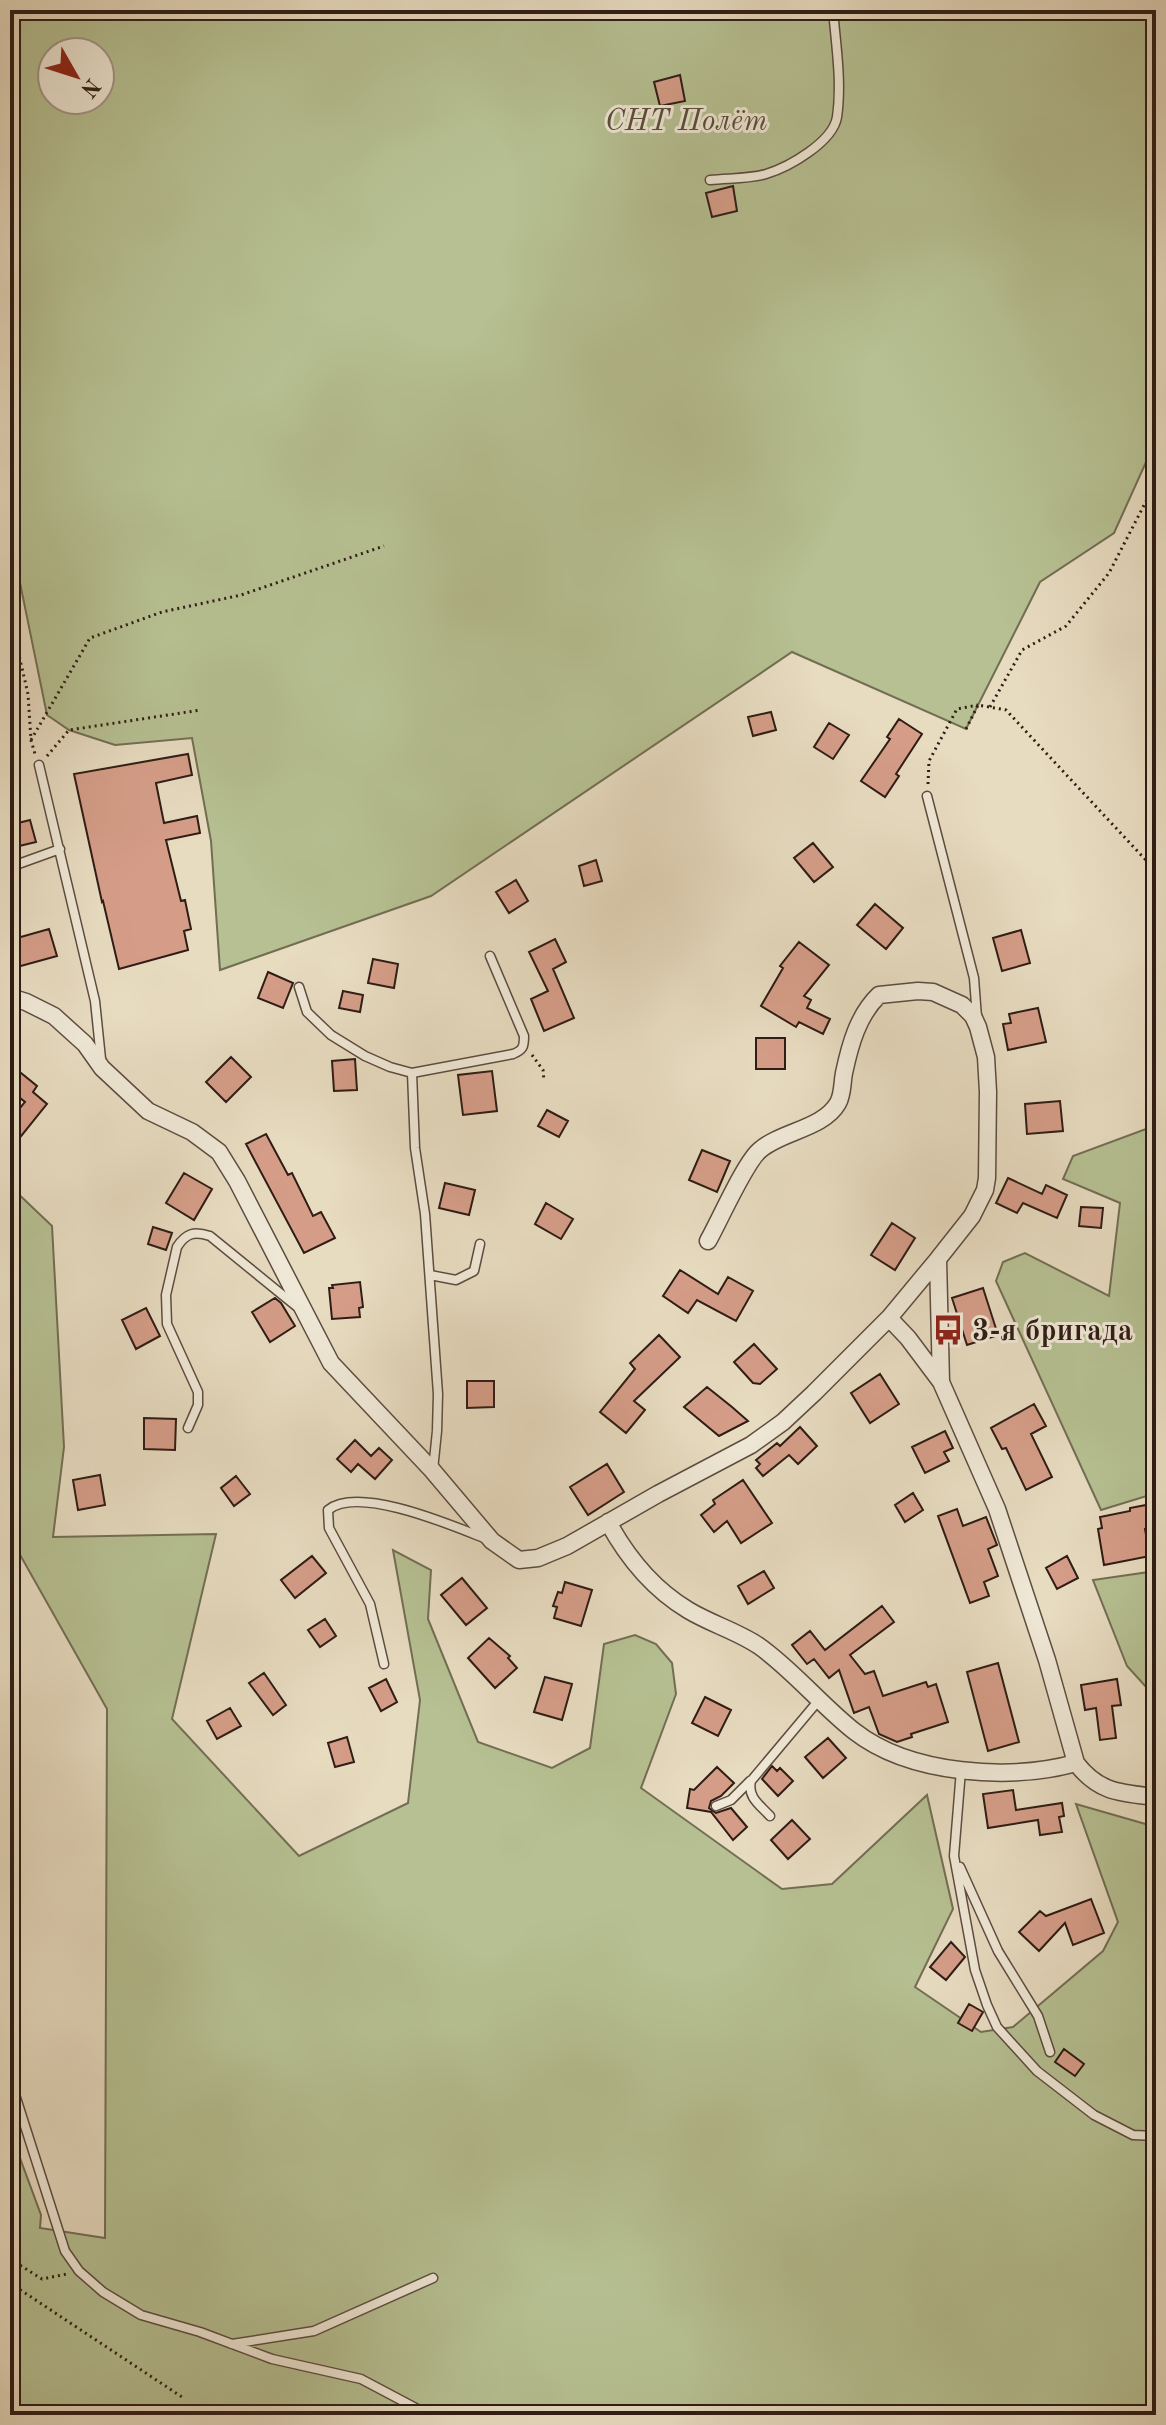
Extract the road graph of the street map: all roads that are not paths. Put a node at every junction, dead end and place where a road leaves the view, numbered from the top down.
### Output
1 (833, 10) edge
2 (710, 180) dead end
3 (39, 765) road end
4 (927, 796) road end
5 (60, 849) junction
6 (10, 867) edge
7 (490, 956) dead end
8 (299, 987) dead end
9 (10, 997) edge
10 (978, 1027) junction
11 (102, 1068) junction
12 (412, 1073) junction
13 (708, 1241) dead end
14 (480, 1244) dead end
15 (938, 1259) junction
16 (430, 1275) junction
17 (303, 1312) junction
18 (889, 1318) junction
19 (941, 1382) junction
20 (188, 1428) dead end
21 (432, 1470) junction
22 (608, 1522) junction
23 (492, 1541) junction
24 (384, 1664) dead end
25 (819, 1700) junction
26 (1076, 1763) junction
27 (961, 1770) junction
28 (751, 1781) junction
29 (1156, 1797) edge
30 (716, 1806) dead end
31 (770, 1816) dead end
32 (954, 1856) junction
33 (1050, 2052) dead end
34 (10, 2079) edge
35 (1156, 2136) edge
36 (433, 2278) dead end
37 (232, 2344) junction
38 (429, 2415) edge

1 - 2 lane
3 - 5 lane
4 - 10 lane
5 - 6 lane
5 - 11 lane
7 - 12 lane
8 - 12 lane
9 - 11 street
10 - 13 street
10 - 15 street
11 - 17 street
12 - 16 lane
14 - 16 lane
15 - 18 street
15 - 19 street
16 - 21 lane
17 - 20 lane
17 - 21 street
18 - 19 street
18 - 22 street
19 - 26 street
21 - 23 street
22 - 23 street
22 - 25 street
23 - 24 lane
25 - 27 street
25 - 28 lane
26 - 27 street
26 - 29 street
27 - 32 lane
28 - 30 lane
28 - 31 lane
32 - 33 lane
32 - 35 lane
34 - 37 lane
36 - 37 lane
37 - 38 lane

